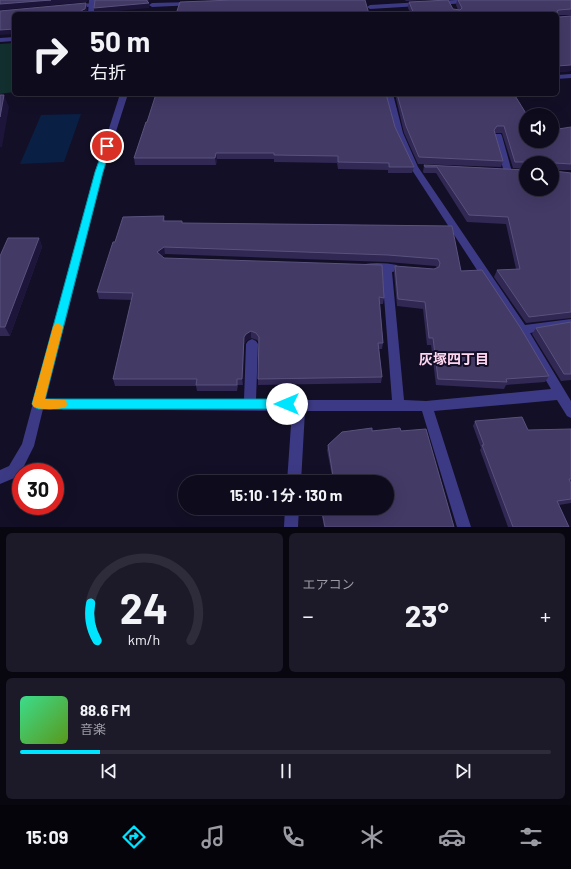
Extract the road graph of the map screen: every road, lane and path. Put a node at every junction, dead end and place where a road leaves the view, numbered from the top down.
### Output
1 (366, 0) edge
2 (484, 0) edge
3 (92, 3) edge
4 (198, 3) edge
5 (152, 5) edge
6 (69, 7) edge
7 (370, 7) junction
8 (372, 12) edge
9 (12, 39) edge
10 (0, 40) edge
11 (571, 76) edge
12 (559, 77) edge
13 (123, 96) edge
14 (390, 96) edge
15 (498, 136) edge
16 (507, 172) edge
17 (355, 266) edge
18 (387, 267) junction
19 (402, 268) edge
20 (571, 323) edge
21 (522, 330) junction
22 (252, 344) dead end
23 (560, 394) junction
24 (38, 404) junction
25 (250, 404) junction
26 (299, 404) junction
27 (398, 405) junction
28 (426, 406) junction
29 (571, 412) edge
30 (294, 475) edge
31 (0, 476) edge
32 (292, 515) edge
33 (291, 527) edge
34 (464, 527) edge

1 - 7 street
2 - 7 street
3 - 6 street
4 - 5 street
7 - 8 street
9 - 10 street
11 - 12 street
13 - 24 street
14 - 21 street
15 - 16 street
17 - 18 street
18 - 19 street
18 - 27 street
20 - 21 street
21 - 23 street
22 - 25 street
23 - 28 street
23 - 29 street
24 - 25 street
24 - 31 street
25 - 26 street
26 - 27 street
26 - 30 street
27 - 28 street
28 - 34 street
32 - 33 street

